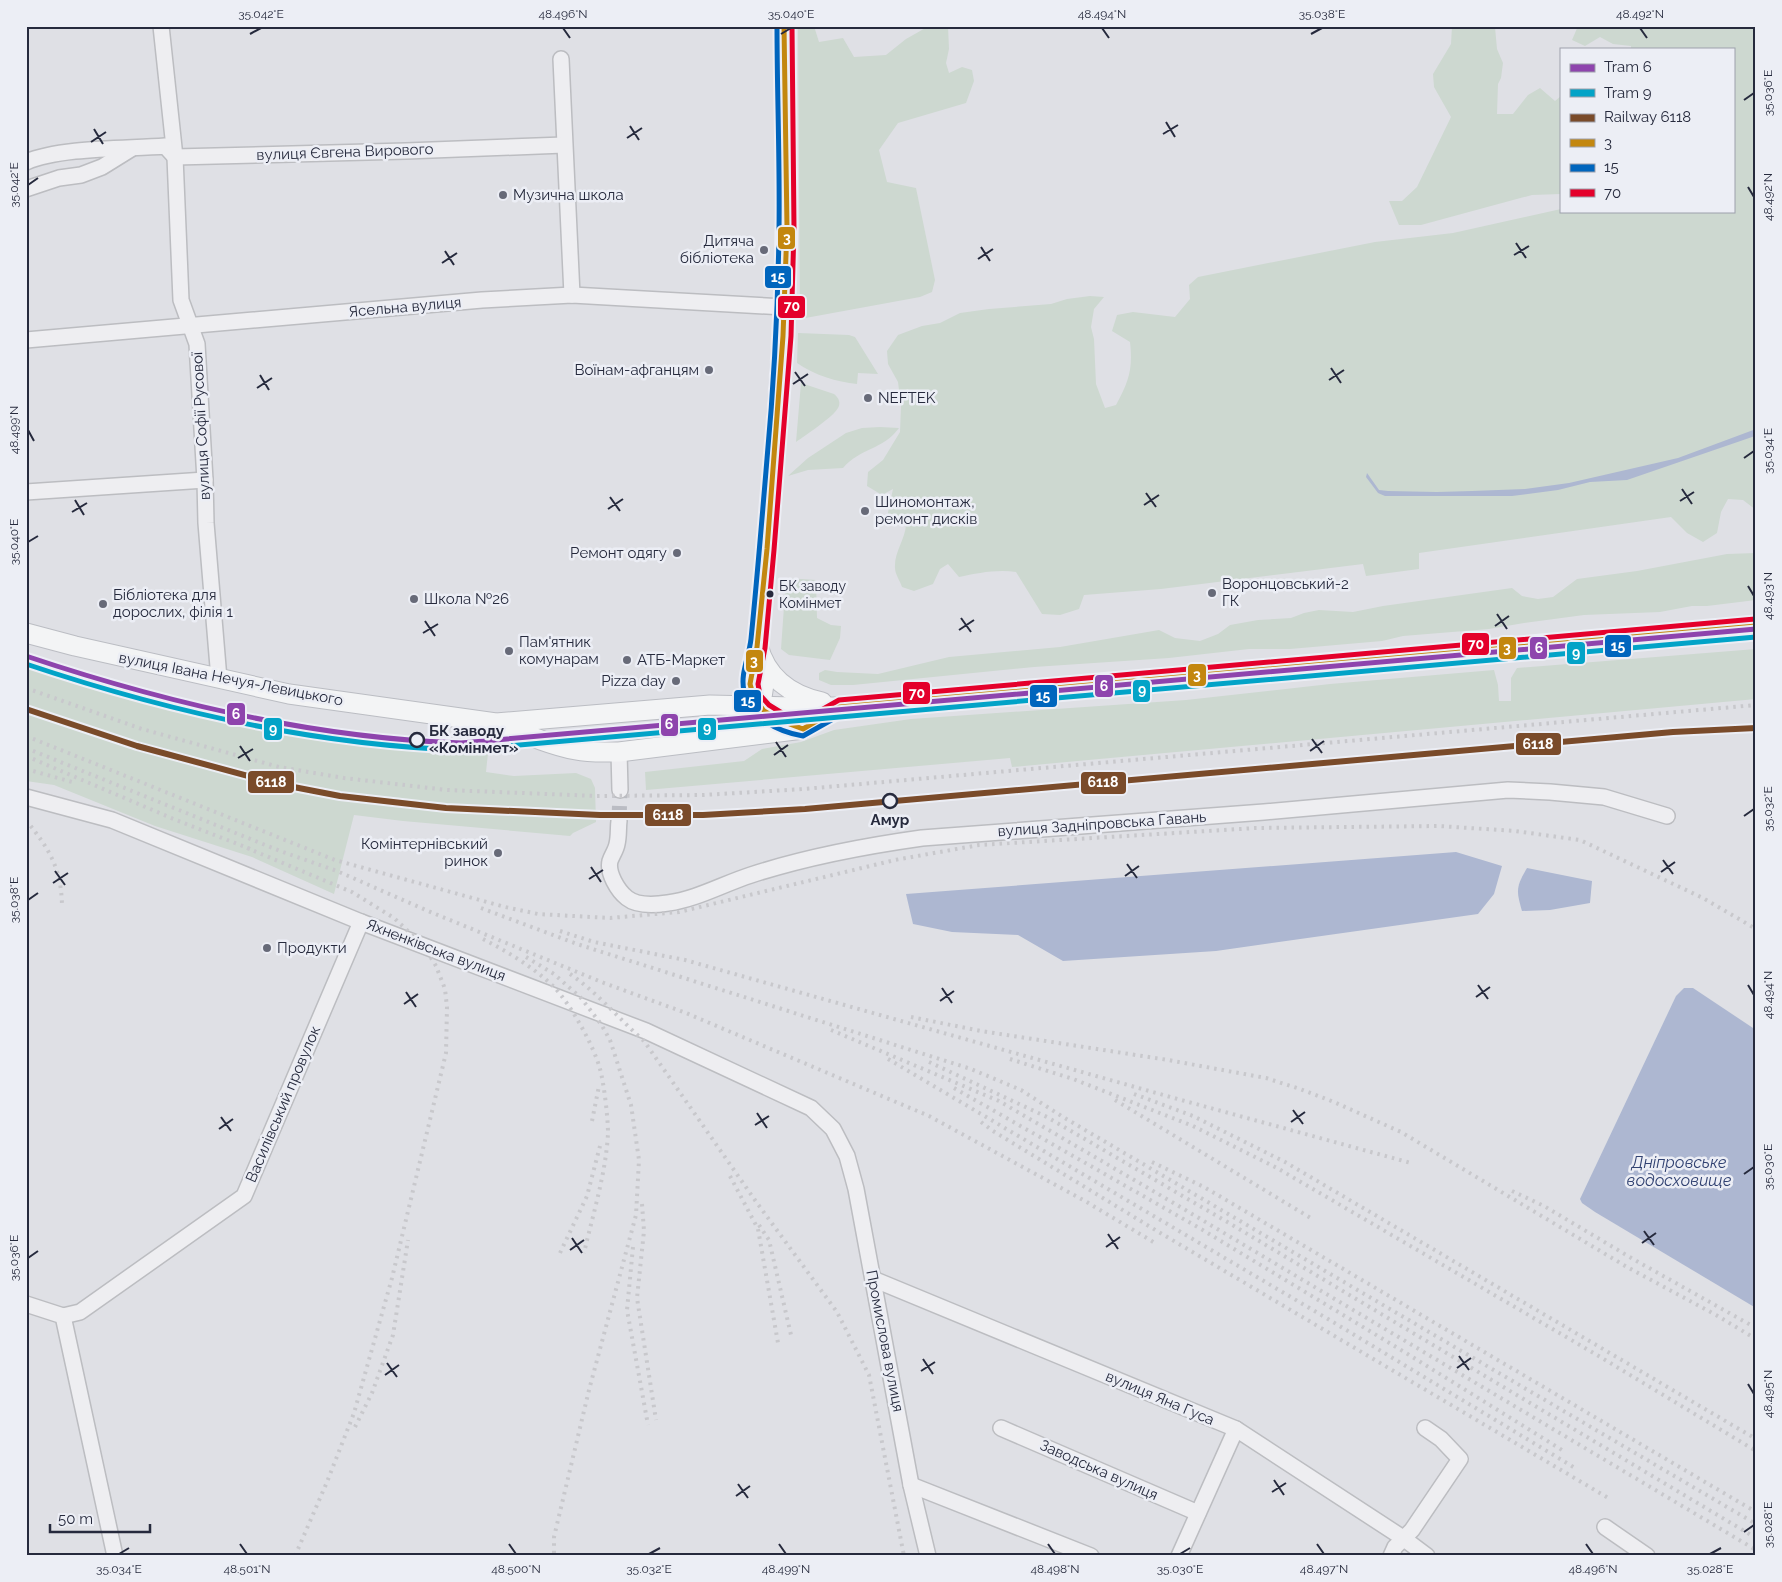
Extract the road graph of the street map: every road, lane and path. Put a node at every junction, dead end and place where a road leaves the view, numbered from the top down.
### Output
1 (161, 26) edge
2 (784, 26) edge
3 (561, 59) dead end
4 (564, 145) junction
5 (131, 148) junction
6 (175, 157) junction
7 (26, 162) edge
8 (26, 189) edge
9 (572, 295) junction
10 (784, 307) junction
11 (191, 326) junction
12 (26, 340) edge
13 (205, 480) junction
14 (26, 492) edge
15 (1756, 626) edge
16 (26, 633) edge
17 (760, 651) junction
18 (751, 676) junction
19 (219, 679) junction
20 (710, 705) junction
21 (760, 707) junction
22 (840, 707) junction
23 (496, 722) junction
24 (803, 729) junction
25 (721, 740) junction
26 (619, 752) junction
27 (620, 790) tunnel mouth
28 (26, 797) edge
29 (1667, 816) dead end
30 (619, 821) tunnel mouth
31 (361, 922) junction
32 (833, 1129) joint
33 (873, 1279) junction
34 (26, 1304) edge
35 (64, 1316) junction
36 (1001, 1428) dead end
37 (1426, 1428) dead end
38 (1236, 1429) junction
39 (911, 1485) junction
40 (1198, 1513) junction
41 (1605, 1527) dead end
42 (1403, 1538) junction
43 (115, 1556) edge
44 (928, 1556) edge
45 (1091, 1556) edge
46 (1179, 1556) edge
47 (1390, 1556) edge
48 (1427, 1556) edge
49 (1647, 1556) edge

1 - 6 street, вулиця Софії Русової
2 - 10 main road
3 - 4 street
4 - 6 street, вулиця Євгена Вирового
4 - 9 street
5 - 6 street, вулиця Євгена Вирового
5 - 7 street, вулиця Євгена Вирового
5 - 8 street, вулиця Євгена Вирового
6 - 11 street, вулиця Софії Русової
9 - 10 street, Ясельна вулиця
9 - 11 street, Ясельна вулиця
10 - 17 main road
11 - 12 street, Ясельна вулиця
11 - 13 street, вулиця Софії Русової
13 - 14 street
13 - 19 street, вулиця Софії Русової
15 - 22 main road, вулиця Івана Нечуя-Левицького
16 - 19 main road, вулиця Івана Нечуя-Левицького
17 - 18 main road
17 - 21 main road
17 - 22 main road
18 - 20 main road
18 - 21 main road
19 - 23 main road, вулиця Івана Нечуя-Левицького
20 - 21 main road, вулиця Івана Нечуя-Левицького
20 - 23 main road, вулиця Івана Нечуя-Левицького
21 - 22 main road, вулиця Івана Нечуя-Левицького
21 - 24 main road
21 - 25 main road
22 - 24 main road, вулиця Івана Нечуя-Левицького
23 - 26 main road, вулиця Івана Нечуя-Левицького
24 - 25 main road, вулиця Івана Нечуя-Левицького
25 - 26 main road, вулиця Івана Нечуя-Левицького
26 - 27 street
28 - 31 street, Яхненківська вулиця
29 - 30 street, вулиця Задніпровська Гавань
31 - 32 street, Яхненківська вулиця
31 - 35 street, Василівський провулок
32 - 33 street, Промислова вулиця
33 - 38 street, вулиця Яна Гуса
33 - 39 street, Промислова вулиця
34 - 35 street
35 - 43 street
36 - 40 street, Заводська вулиця
37 - 42 street
38 - 40 street
38 - 42 street, вулиця Яна Гуса
39 - 44 street, Промислова вулиця
39 - 45 street
40 - 46 street
41 - 49 street
42 - 47 street
42 - 48 street, вулиця Яна Гуса

